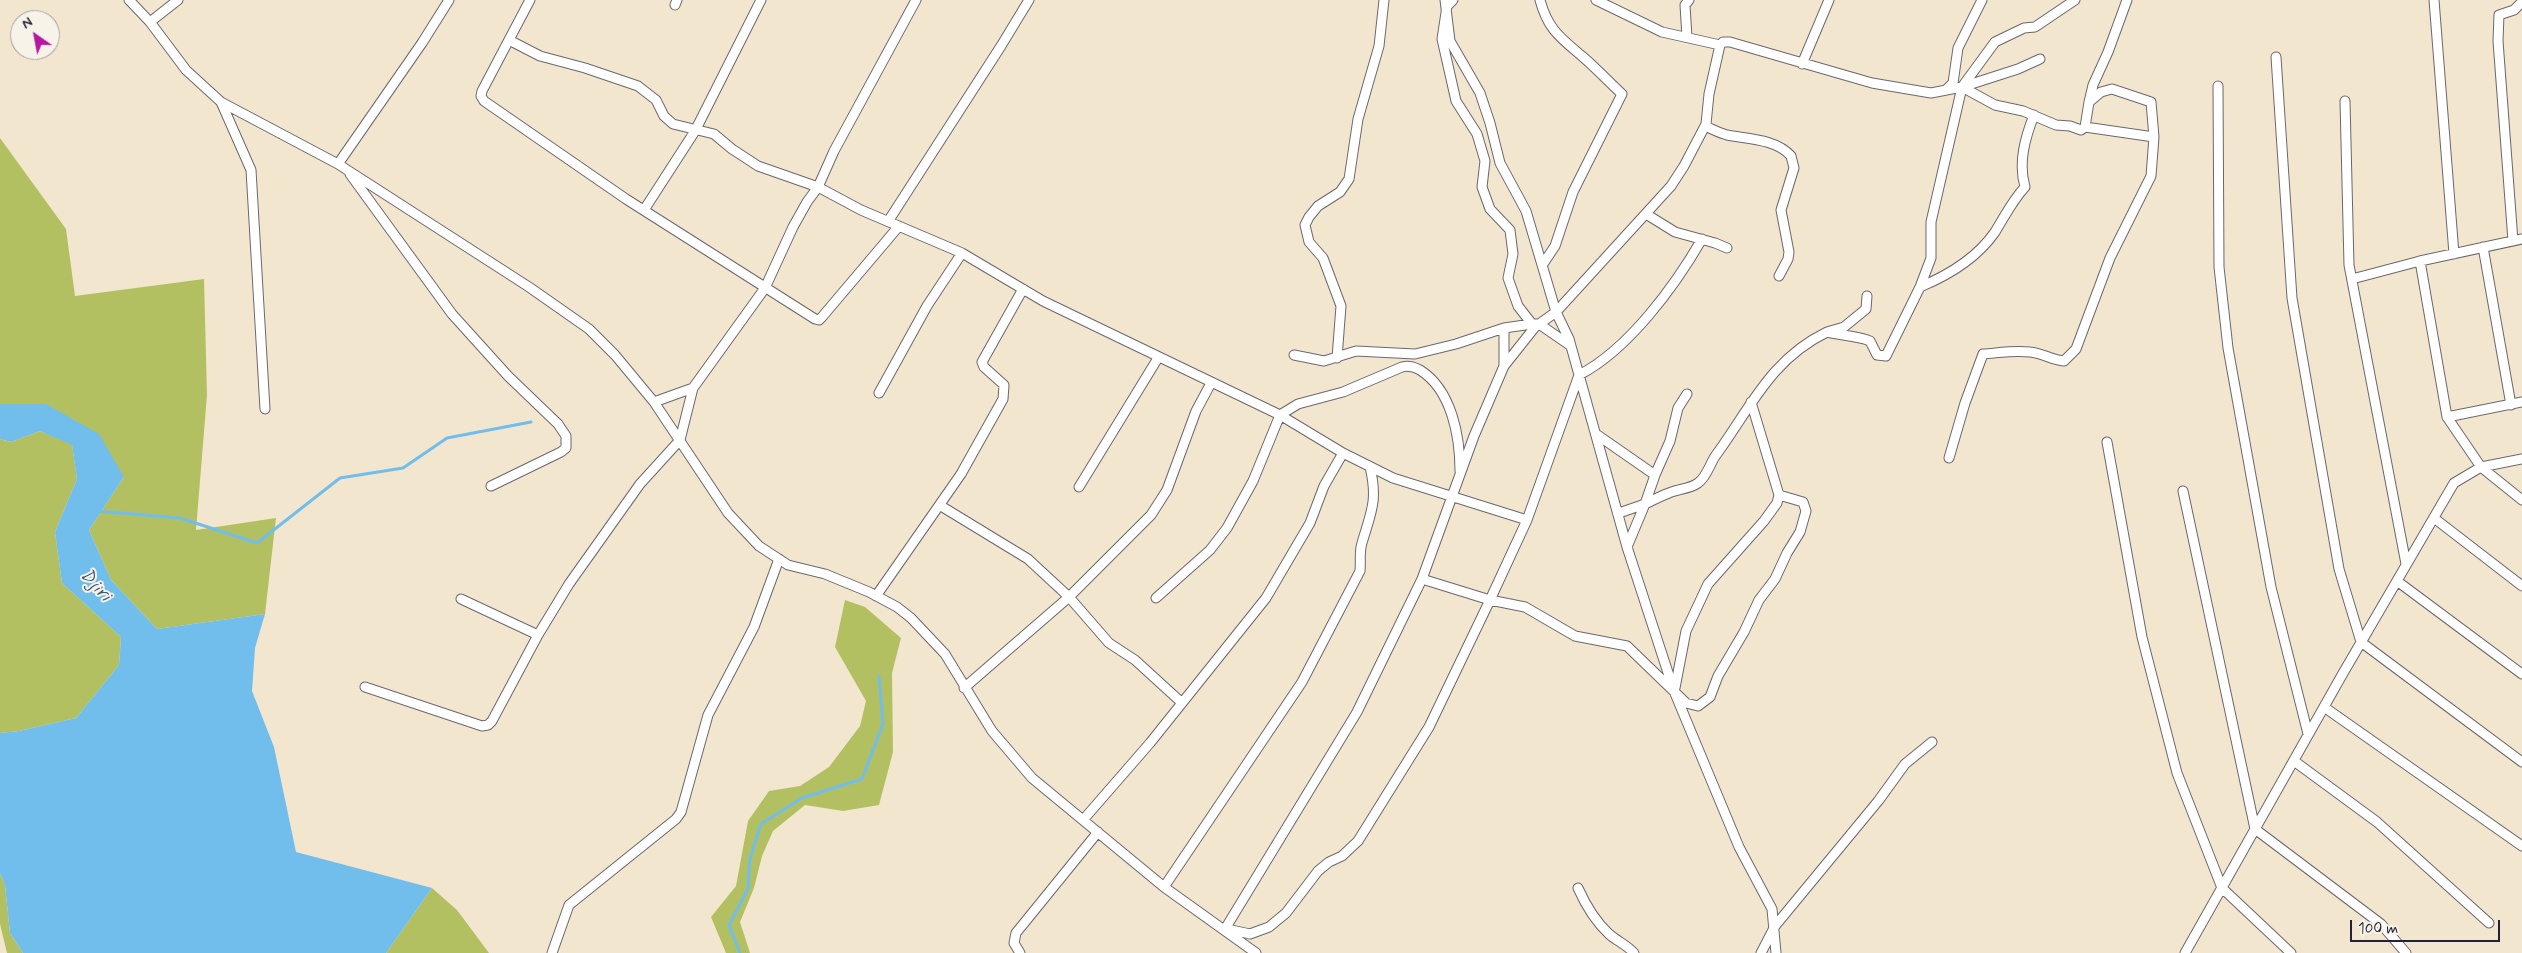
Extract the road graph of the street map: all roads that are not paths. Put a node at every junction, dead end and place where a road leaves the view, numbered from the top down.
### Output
1 (129, 0) edge
2 (178, 0) edge
3 (449, 0) edge
4 (530, 0) edge
5 (761, 0) edge
6 (916, 0) edge
7 (1028, 0) edge
8 (1384, 0) edge
9 (1540, 0) edge
10 (1596, 0) edge
11 (1689, 0) edge
12 (1829, 0) edge
13 (1982, 0) edge
14 (2075, 0) edge
15 (2127, 0) edge
16 (2434, 0) edge
17 (1448, 2) edge
18 (2522, 2) edge
19 (150, 22) junction
20 (1687, 37) junction
21 (509, 40) junction
22 (1700, 40) junction
23 (1720, 45) junction
24 (2276, 57) dead end
25 (1717, 59) junction
26 (2040, 59) dead end
27 (1802, 64) junction
28 (2218, 86) dead end
29 (1962, 87) junction
30 (1944, 92) junction
31 (2345, 101) dead end
32 (222, 102) junction
33 (2089, 102) junction
34 (2034, 115) junction
35 (1705, 126) junction
36 (2085, 127) junction
37 (695, 131) junction
38 (2154, 137) junction
39 (338, 164) junction
40 (348, 171) junction
41 (818, 188) junction
42 (644, 210) junction
43 (1646, 214) junction
44 (889, 220) junction
45 (899, 226) junction
46 (1702, 239) junction
47 (2518, 240) edge
48 (2483, 247) junction
49 (1727, 248) dead end
50 (962, 252) junction
51 (2454, 254) junction
52 (2420, 261) junction
53 (1543, 264) junction
54 (1779, 276) dead end
55 (2352, 279) junction
56 (1920, 287) junction
57 (765, 288) junction
58 (1023, 289) junction
59 (1867, 296) dead end
60 (1556, 312) junction
61 (1535, 324) junction
62 (1504, 328) junction
63 (1827, 332) junction
64 (1571, 346) junction
65 (1294, 355) dead end
66 (1158, 358) junction
67 (1337, 358) junction
68 (1504, 366) junction
69 (1579, 375) junction
70 (1211, 383) junction
71 (694, 388) junction
72 (878, 393) dead end
73 (1687, 394) dead end
74 (654, 402) junction
75 (1751, 402) junction
76 (2522, 402) edge
77 (2511, 405) junction
78 (265, 409) dead end
79 (1280, 416) junction
80 (2447, 417) junction
81 (1596, 434) junction
82 (680, 440) junction
83 (2107, 442) dead end
84 (1343, 453) junction
85 (1949, 458) dead end
86 (2522, 459) edge
87 (1370, 467) junction
88 (2481, 467) junction
89 (1655, 476) junction
90 (1460, 479) junction
91 (491, 486) dead end
92 (1079, 487) dead end
93 (2183, 491) dead end
94 (1779, 495) junction
95 (1452, 498) junction
96 (2522, 500) edge
97 (1645, 504) junction
98 (941, 506) junction
99 (1619, 513) junction
100 (2434, 518) junction
101 (1527, 520) junction
102 (1627, 547) junction
103 (779, 559) junction
104 (2406, 564) junction
105 (1422, 579) junction
106 (2396, 581) junction
107 (2522, 586) edge
108 (876, 596) junction
109 (1068, 597) junction
110 (1156, 598) dead end
111 (461, 600) dead end
112 (1490, 600) junction
113 (538, 634) junction
114 (2361, 642) junction
115 (2522, 674) edge
116 (365, 687) dead end
117 (964, 688) junction
118 (1674, 691) junction
119 (1181, 702) junction
120 (2324, 707) junction
121 (2308, 734) junction
122 (1932, 742) dead end
123 (2294, 761) junction
124 (2522, 762) edge
125 (1083, 820) junction
126 (2255, 830) junction
127 (1098, 832) junction
128 (2522, 846) edge
129 (1164, 887) junction
130 (1578, 888) dead end
131 (2222, 888) junction
132 (2488, 923) dead end
133 (1775, 926) junction
134 (1224, 929) junction
135 (2189, 951) edge
136 (552, 953) edge
137 (1020, 953) edge
138 (1256, 953) edge
139 (1634, 953) edge
140 (1761, 953) edge
141 (1776, 953) edge
142 (2291, 953) edge
143 (2406, 953) edge

1 - 19 street
2 - 19 street
3 - 39 street
4 - 21 street
5 - 37 street
6 - 41 street
7 - 44 street
8 - 67 street
9 - 53 street
10 - 20 street
11 - 20 street
12 - 27 street
13 - 30 street
14 - 29 street
15 - 33 street
16 - 51 street
17 - 53 street
17 - 61 street
18 - 47 street
19 - 32 street
20 - 22 street
21 - 37 street
21 - 42 street
22 - 23 street
22 - 25 street
23 - 25 street
23 - 27 street
24 - 114 street
25 - 35 street
26 - 29 street
27 - 30 street
28 - 121 street
29 - 30 street
29 - 34 street
29 - 56 street
31 - 55 street
32 - 39 street
32 - 78 street
33 - 36 street
33 - 38 street
34 - 36 street
34 - 56 street
35 - 43 street
35 - 54 street
36 - 38 street
37 - 41 street
37 - 42 street
38 - 85 street
39 - 40 street
40 - 74 street
40 - 91 street
41 - 44 street
41 - 57 street
42 - 57 street
43 - 46 street
43 - 60 street
44 - 45 street
45 - 50 street
45 - 57 street
46 - 49 street
46 - 69 street
47 - 48 street
48 - 51 street
48 - 77 street
50 - 58 street
50 - 72 street
51 - 52 street
52 - 55 street
52 - 80 street
53 - 60 street
55 - 104 street
56 - 63 street
57 - 71 street
58 - 66 street
58 - 98 street
59 - 63 street
60 - 61 street
60 - 64 street
61 - 62 street
61 - 64 street
61 - 68 street
62 - 67 street
62 - 68 street
63 - 75 street
64 - 69 street
65 - 67 street
66 - 70 street
66 - 92 street
68 - 90 street
69 - 81 street
69 - 101 street
70 - 79 street
70 - 109 street
71 - 74 street
71 - 82 street
73 - 89 street
74 - 82 street
75 - 94 street
75 - 97 street
76 - 77 street
77 - 80 street
79 - 84 street
79 - 90 street
79 - 110 street
80 - 88 street
81 - 89 street
81 - 99 street
82 - 103 street
82 - 113 street
83 - 131 street
84 - 87 street
84 - 119 street
86 - 88 street
87 - 95 street
87 - 129 street
88 - 96 street
88 - 100 street
89 - 97 street
90 - 95 street
93 - 126 street
94 - 118 street
94 - 118 street
95 - 101 street
95 - 105 street
97 - 99 street
97 - 102 street
98 - 108 street
98 - 109 street
99 - 102 street
100 - 104 street
100 - 107 street
101 - 112 street
102 - 118 street
103 - 108 street
103 - 136 street
104 - 106 street
105 - 112 street
105 - 134 street
106 - 114 street
106 - 115 street
108 - 117 street
109 - 117 street
109 - 119 street
111 - 113 street
112 - 118 street
112 - 134 street
113 - 116 street
114 - 120 street
114 - 124 street
117 - 125 street
118 - 133 street
119 - 125 street
120 - 121 street
120 - 128 street
121 - 123 street
122 - 133 street
123 - 126 street
123 - 132 street
125 - 127 street
126 - 131 street
126 - 143 street
127 - 129 street
127 - 137 street
129 - 134 street
130 - 139 street
131 - 135 street
131 - 142 street
133 - 140 street
133 - 141 street
134 - 138 street

